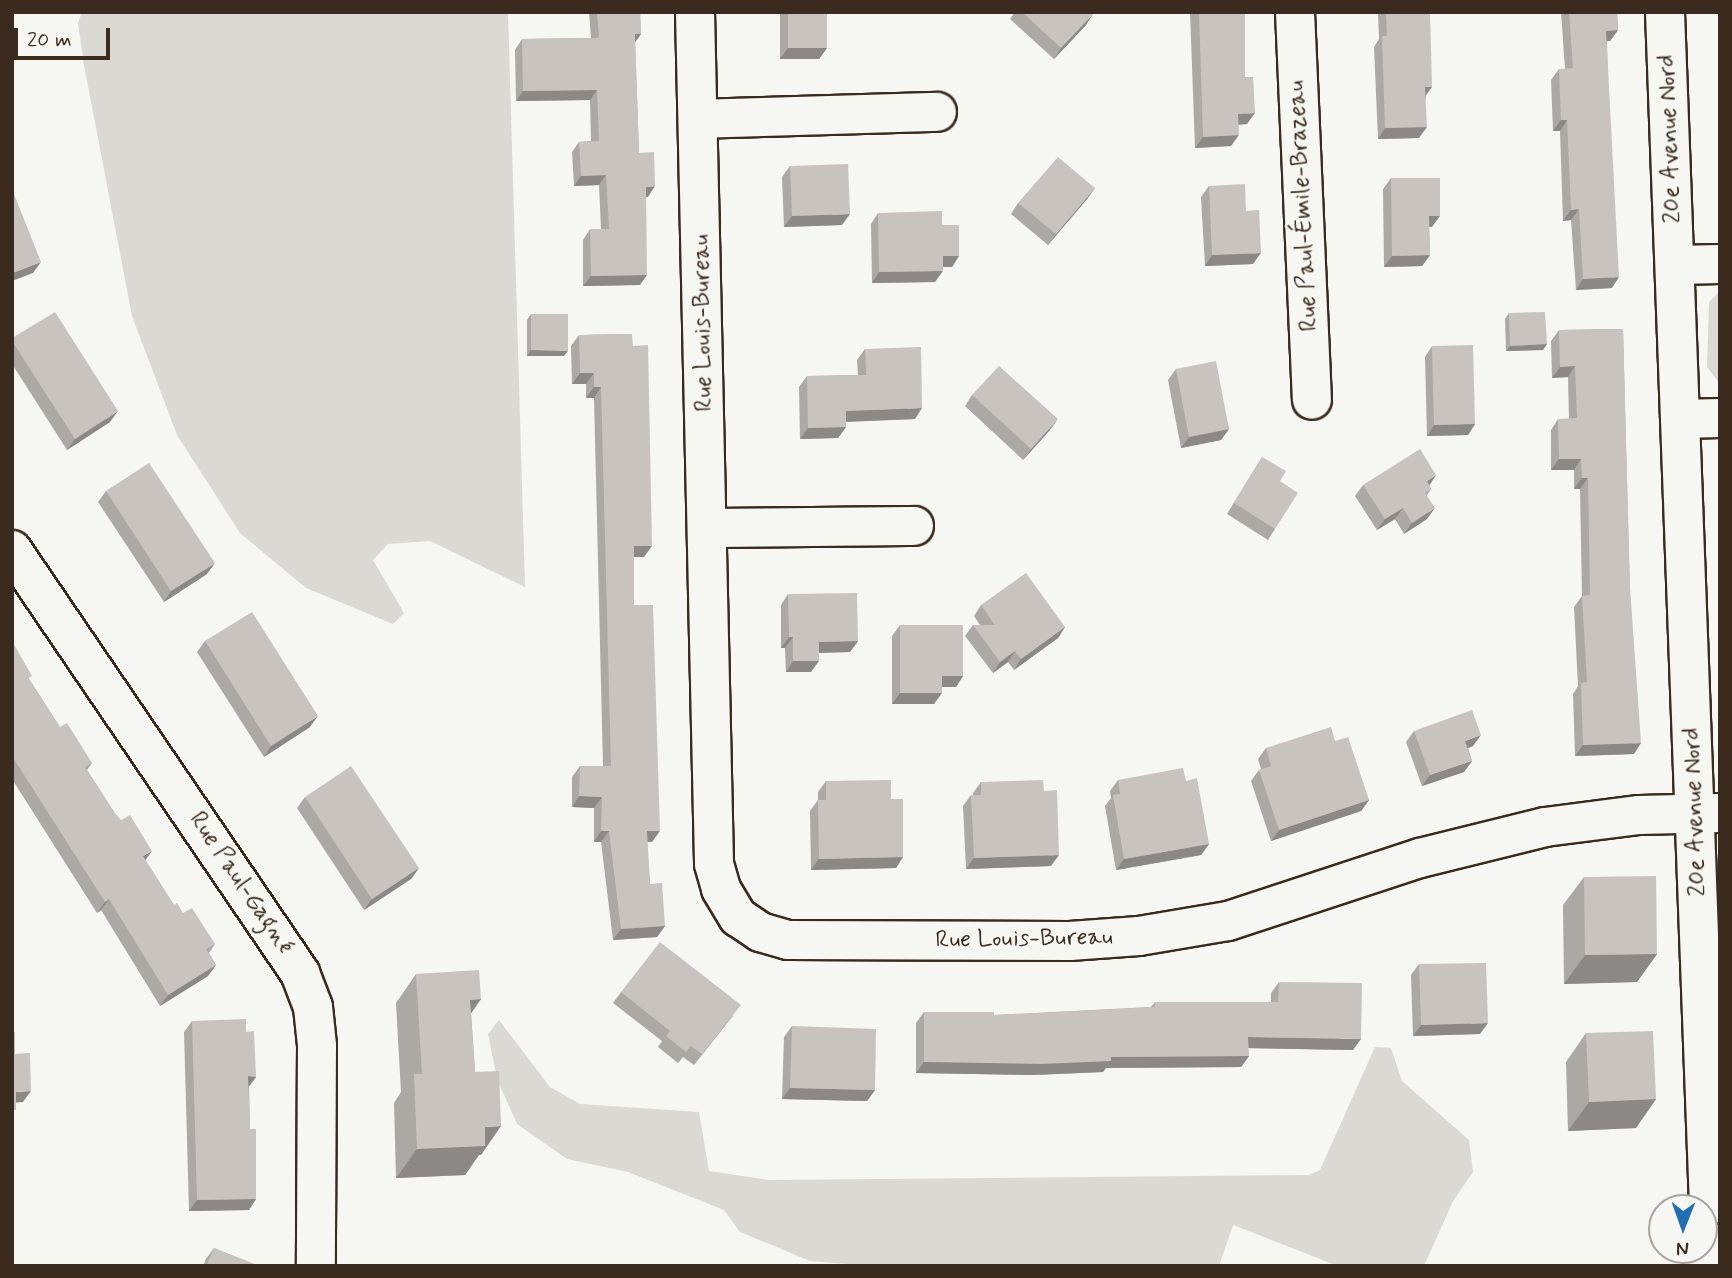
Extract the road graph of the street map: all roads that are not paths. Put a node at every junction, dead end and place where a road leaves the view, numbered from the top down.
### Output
1 (695, 12) edge
2 (1295, 12) edge
3 (1665, 12) edge
4 (937, 112) dead end
5 (698, 119) junction
6 (1720, 264) edge
7 (1676, 265) junction
8 (1312, 400) dead end
9 (1720, 418) edge
10 (1680, 419) junction
11 (914, 526) dead end
12 (709, 528) junction
13 (12, 550) edge
14 (1707, 813) edge
15 (1709, 1194) edge
16 (316, 1266) edge

1 - 5 street, Rue Louis-Bureau
2 - 8 street, Rue Paul-Émile-Brazeau
3 - 7 street, 20e Avenue Nord
4 - 5 street
5 - 12 street, Rue Louis-Bureau
6 - 7 street
7 - 10 street, 20e Avenue Nord
9 - 10 street
10 - 14 street, 20e Avenue Nord
11 - 12 street
12 - 14 street, Rue Louis-Bureau
13 - 16 street, Rue Paul-Gagné
14 - 15 street, 20e Avenue Nord

